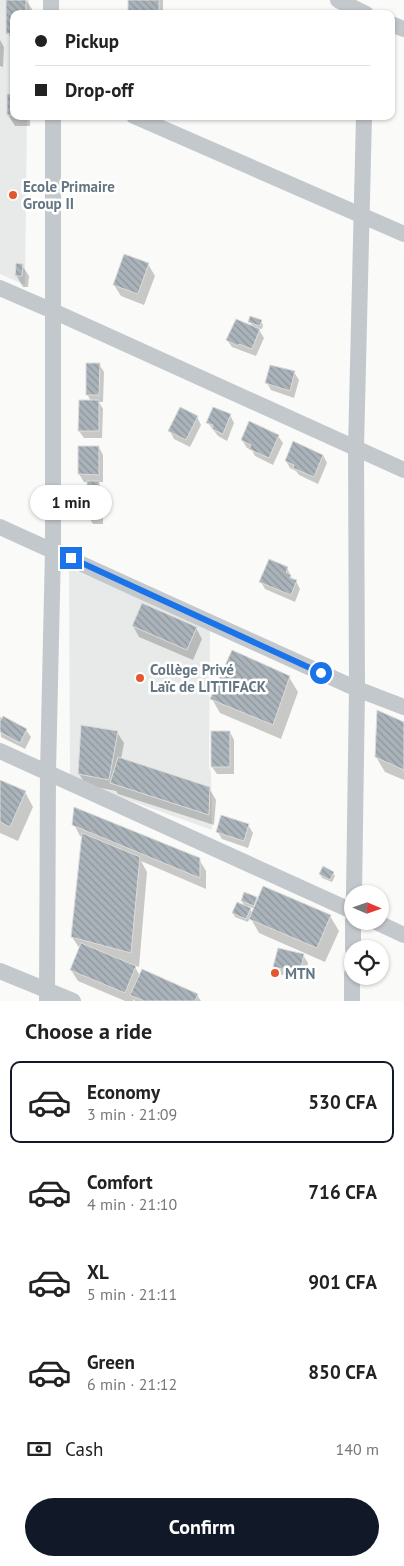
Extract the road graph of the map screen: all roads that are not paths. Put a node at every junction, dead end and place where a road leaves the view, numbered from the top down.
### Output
1 (343, 1) edge
2 (359, 10) edge
3 (53, 120) edge
4 (143, 120) edge
5 (364, 120) edge
6 (362, 216) junction
7 (404, 234) edge
8 (0, 288) edge
9 (54, 311) junction
10 (356, 448) junction
11 (404, 470) edge
12 (0, 527) edge
13 (53, 550) junction
14 (357, 689) junction
15 (404, 707) edge
16 (0, 751) edge
17 (48, 772) junction
18 (354, 885) edge
19 (344, 907) edge
20 (389, 928) edge
21 (404, 935) edge
22 (0, 970) edge
23 (352, 985) edge
24 (47, 996) edge
25 (73, 1001) edge
26 (352, 1001) edge

1 - 2 street
3 - 9 street
4 - 6 street
5 - 6 street
6 - 7 street
6 - 10 street
8 - 9 street
9 - 10 street
9 - 13 street
10 - 11 street
10 - 14 street
12 - 13 street
13 - 14 street
13 - 17 street
14 - 15 street
14 - 18 street
16 - 17 street
17 - 19 street
17 - 24 street
20 - 21 street
22 - 24 street
23 - 26 street
24 - 25 street

